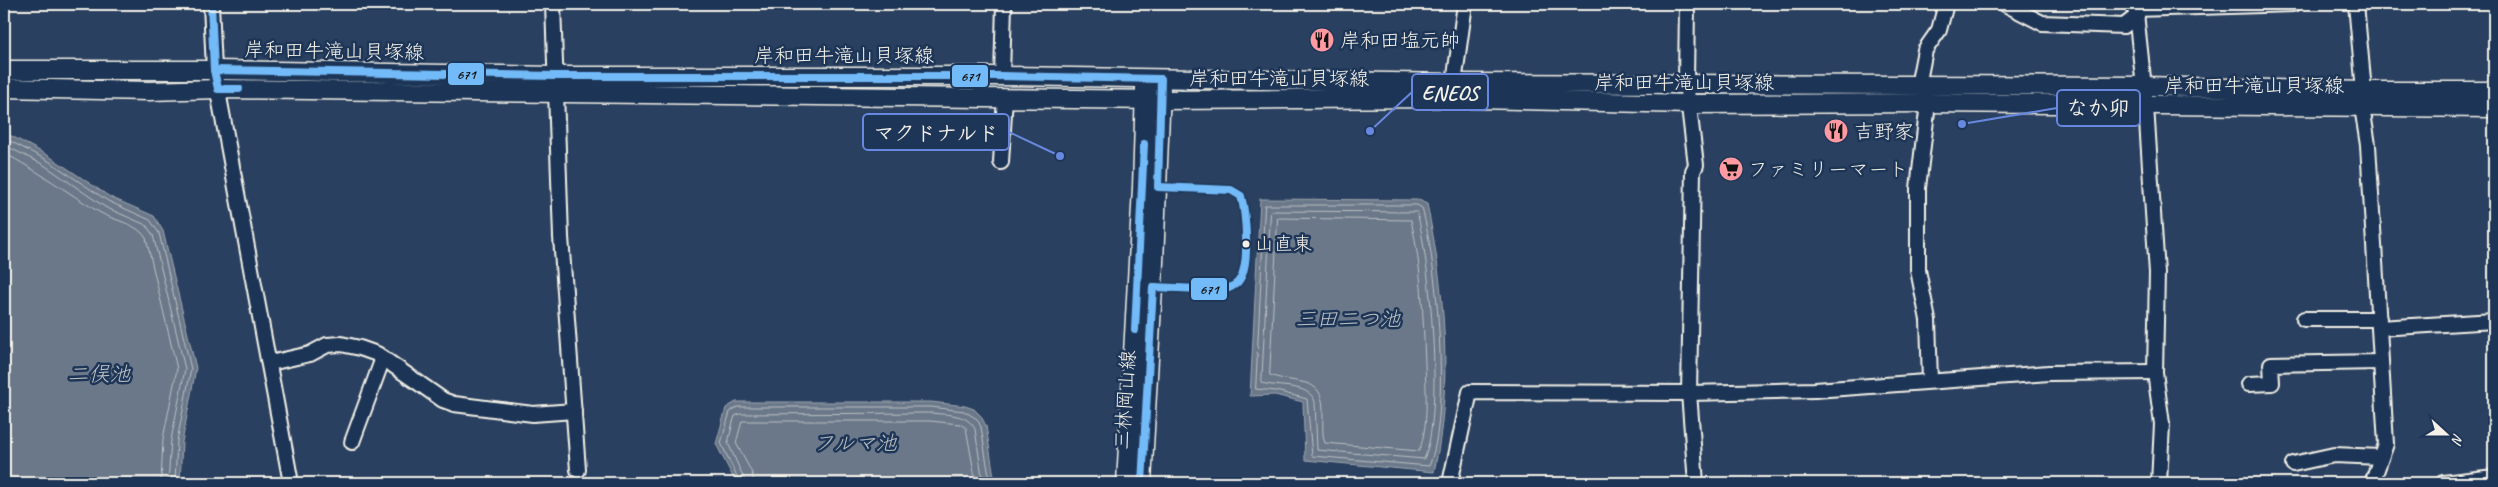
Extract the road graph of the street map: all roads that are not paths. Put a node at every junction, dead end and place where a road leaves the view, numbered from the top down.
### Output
1 (212, 4) edge
2 (553, 4) edge
3 (1004, 4) edge
4 (1465, 4) edge
5 (1687, 4) edge
6 (1946, 4) edge
7 (2005, 4) edge
8 (2292, 4) edge
9 (2356, 4) edge
10 (2136, 10) edge
11 (4, 70) edge
12 (214, 70) junction
13 (1002, 76) junction
14 (1153, 79) junction
15 (1686, 82) junction
16 (1454, 83) junction
17 (555, 84) junction
18 (1918, 86) junction
19 (2144, 86) junction
20 (4, 88) edge
21 (218, 89) junction
22 (2494, 90) edge
23 (1005, 97) junction
24 (1153, 99) junction
25 (2363, 99) junction
26 (1928, 103) junction
27 (1690, 104) junction
28 (2146, 106) junction
29 (2494, 108) edge
30 (1001, 162) dead end
31 (2304, 319) dead end
32 (2494, 321) edge
33 (2379, 324) junction
34 (383, 358) junction
35 (2381, 362) junction
36 (270, 363) junction
37 (2156, 372) junction
38 (1930, 381) junction
39 (2249, 384) dead end
40 (1688, 393) junction
41 (574, 411) junction
42 (352, 442) dead end
43 (2381, 457) junction
44 (2293, 464) dead end
45 (578, 470) dead end
46 (2494, 478) edge
47 (2471, 482) edge
48 (292, 483) edge
49 (1126, 483) edge
50 (1142, 483) edge
51 (1450, 483) edge
52 (1696, 483) edge
53 (2158, 483) edge
54 (2372, 483) edge
55 (2443, 483) edge

1 - 12 street
2 - 17 street
3 - 13 street
4 - 16 street
5 - 15 street
6 - 18 street
7 - 10 street
8 - 10 street
9 - 25 street
10 - 19 street
11 - 12 main road, 岸和田牛滝山貝塚線
12 - 17 main road, 岸和田牛滝山貝塚線
12 - 21 street
13 - 14 main road, 岸和田牛滝山貝塚線
13 - 17 main road, 岸和田牛滝山貝塚線
14 - 16 main road, 岸和田牛滝山貝塚線
14 - 24 main road, 三林岡山線
15 - 16 main road, 岸和田牛滝山貝塚線
15 - 18 main road, 岸和田牛滝山貝塚線
15 - 27 street
17 - 21 main road, 岸和田牛滝山貝塚線
17 - 23 main road, 岸和田牛滝山貝塚線
17 - 41 street
18 - 19 main road, 岸和田牛滝山貝塚線
19 - 25 main road, 岸和田牛滝山貝塚線
19 - 28 street
20 - 21 main road, 岸和田牛滝山貝塚線
21 - 36 street
22 - 25 main road, 岸和田牛滝山貝塚線
23 - 24 main road, 岸和田牛滝山貝塚線
23 - 30 street
24 - 27 main road, 岸和田牛滝山貝塚線
24 - 49 main road, 三林岡山線
24 - 50 main road, 三林岡山線
25 - 28 main road, 岸和田牛滝山貝塚線
25 - 29 main road, 岸和田牛滝山貝塚線
25 - 33 street
26 - 27 main road, 岸和田牛滝山貝塚線
26 - 28 main road, 岸和田牛滝山貝塚線
26 - 38 street
27 - 40 street
28 - 37 street
31 - 33 street
32 - 33 street
33 - 35 street
34 - 36 street
34 - 41 street
34 - 42 street
35 - 39 street
35 - 43 street
36 - 48 street
37 - 38 street
37 - 53 street
38 - 40 street
40 - 51 street
40 - 52 street
41 - 45 street
43 - 44 street
43 - 54 street
46 - 47 street
47 - 55 street

